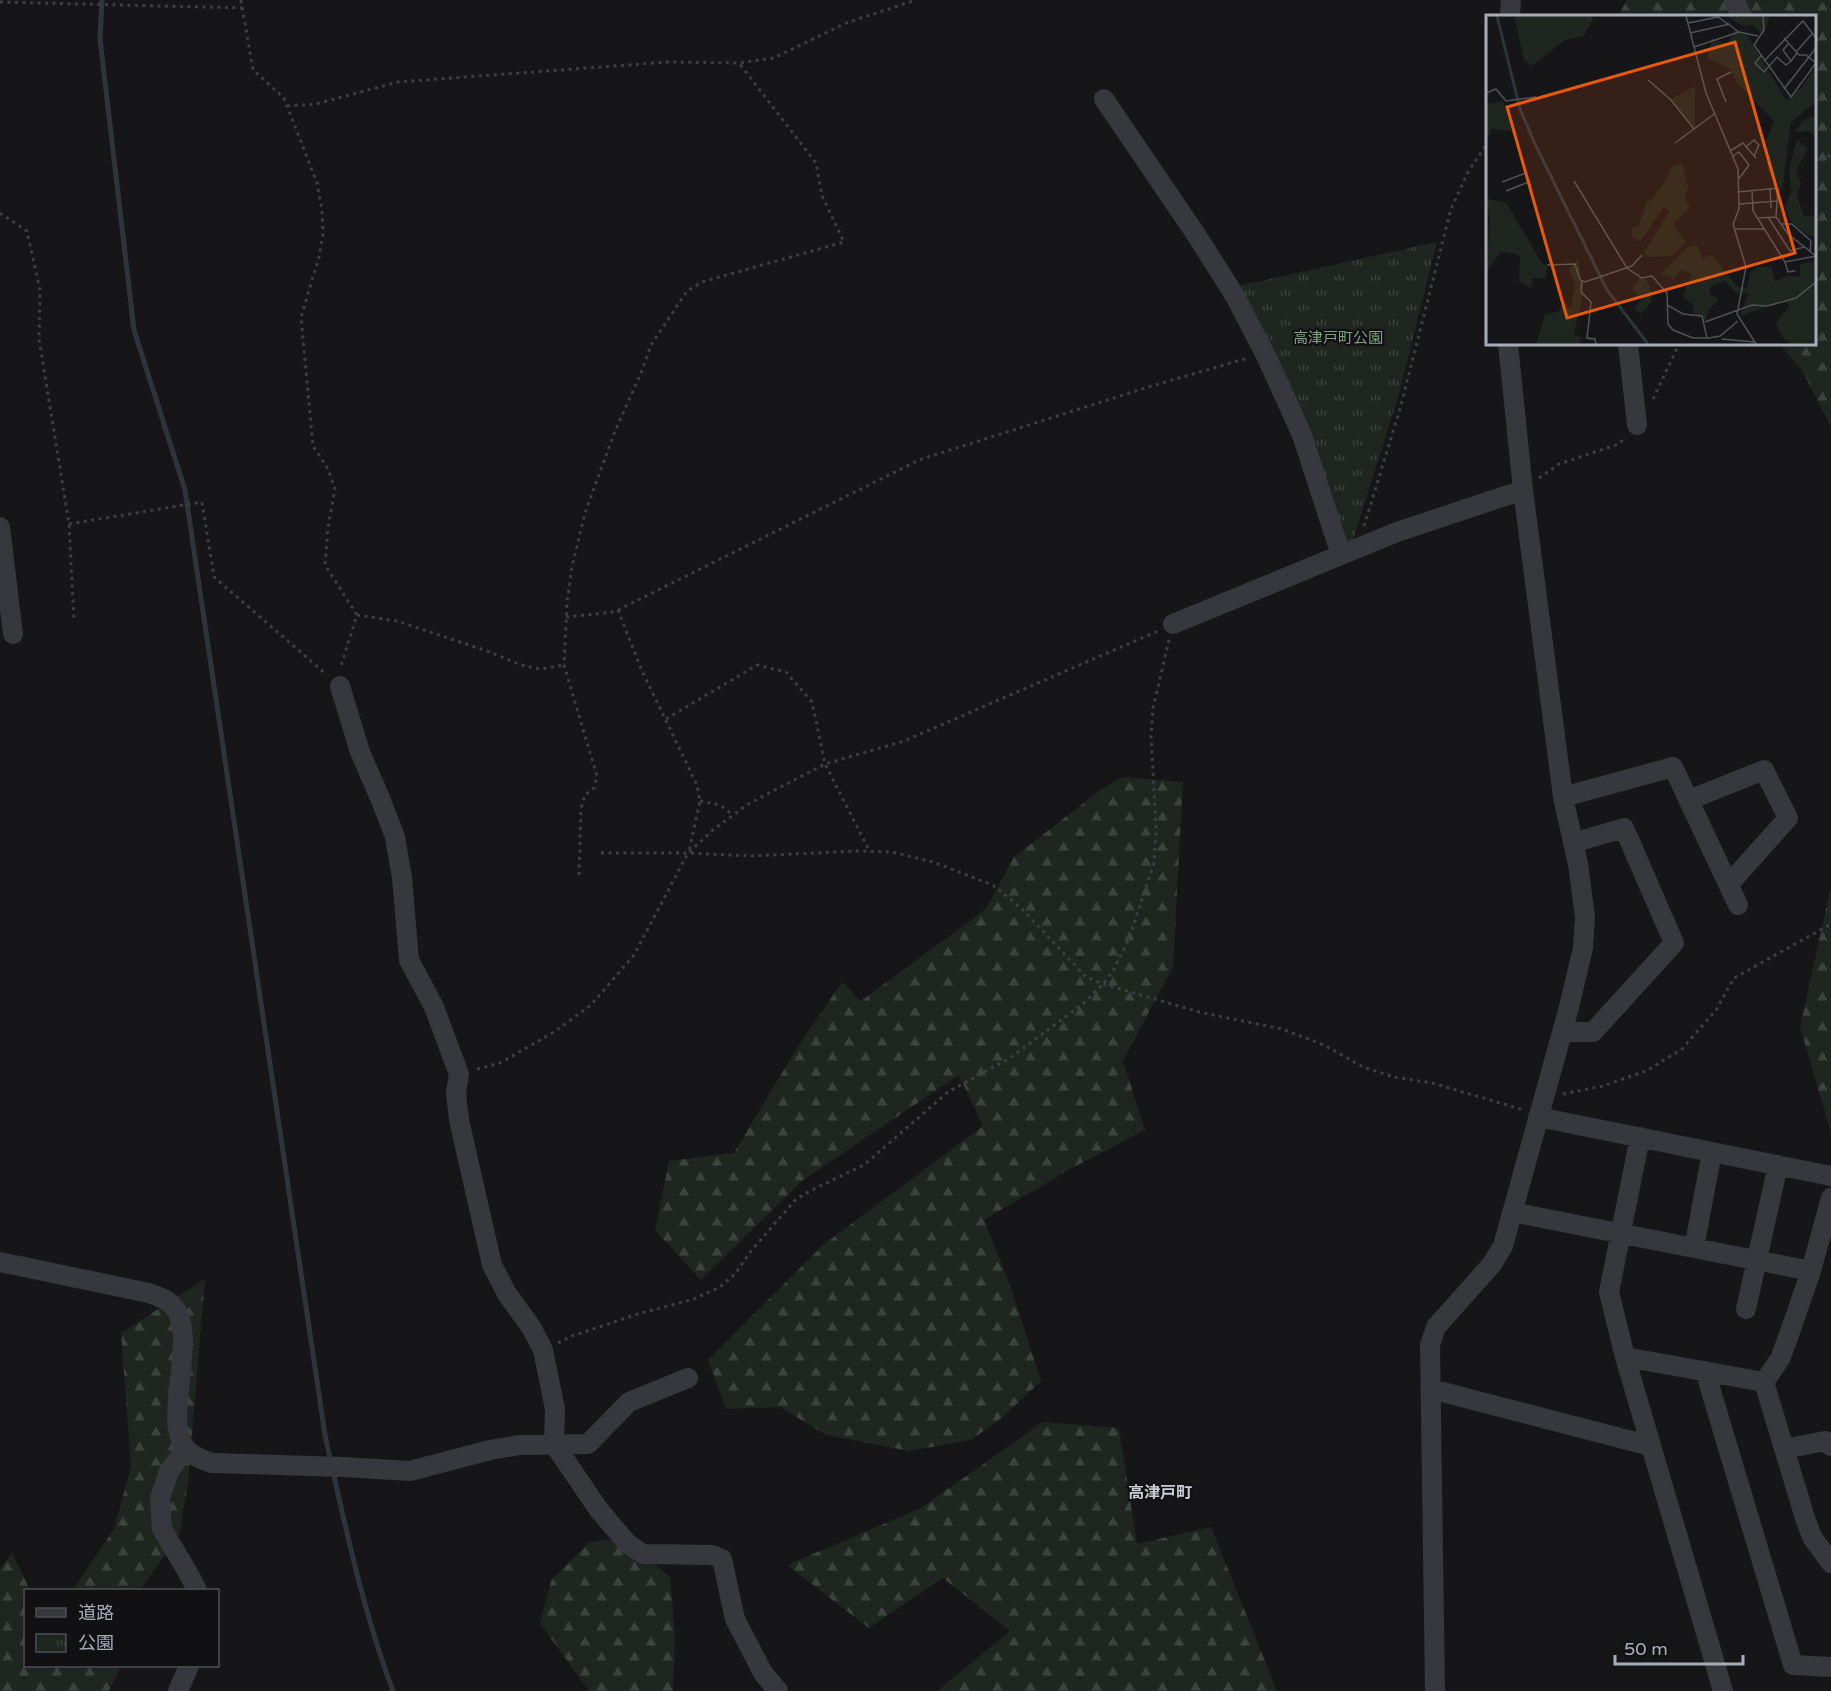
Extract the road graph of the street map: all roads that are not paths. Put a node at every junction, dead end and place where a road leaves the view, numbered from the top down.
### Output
1 (1511, 0) edge
2 (1734, 0) edge
3 (1510, 15) edge
4 (1742, 15) edge
5 (1104, 99) dead end
6 (1508, 345) edge
7 (1628, 345) edge
8 (1637, 425) road end
9 (1523, 490) junction
10 (0, 529) edge
11 (1349, 552) junction
12 (4, 599) edge
13 (1173, 624) road end
14 (13, 634) dead end
15 (340, 686) road end
16 (1563, 797) junction
17 (1689, 800) junction
18 (1573, 843) junction
19 (1729, 884) junction
20 (1738, 905) dead end
21 (1562, 1032) junction
22 (1541, 1108) junction
23 (1640, 1137) junction
24 (1712, 1152) junction
25 (1778, 1165) junction
26 (1831, 1176) edge
27 (1831, 1198) edge
28 (1512, 1212) junction
29 (1620, 1233) junction
30 (1694, 1248) junction
31 (1757, 1260) junction
32 (0, 1263) edge
33 (1811, 1271) junction
34 (1746, 1309) dead end
35 (1625, 1357) junction
36 (1705, 1371) junction
37 (688, 1378) dead end
38 (1764, 1382) junction
39 (1431, 1389) junction
40 (554, 1444) junction
41 (1651, 1446) junction
42 (1831, 1446) edge
43 (186, 1449) junction
44 (1784, 1449) junction
45 (1831, 1563) edge
46 (196, 1589) edge
47 (188, 1667) edge
48 (1831, 1667) edge
49 (178, 1691) edge
50 (778, 1691) edge
51 (1435, 1691) edge
52 (1723, 1691) edge

1 - 3 street
2 - 4 street
5 - 11 street
6 - 9 street
7 - 8 street
9 - 11 street
9 - 16 street
10 - 12 street
11 - 13 street
12 - 14 street
15 - 40 street
16 - 17 street
16 - 18 street
17 - 19 street
17 - 19 street
18 - 21 street
18 - 21 street
19 - 20 street
21 - 22 street
22 - 23 street
22 - 28 street
23 - 24 street
23 - 29 street
24 - 25 street
24 - 30 street
25 - 26 street
25 - 31 street
27 - 33 street
28 - 29 street
28 - 39 street
29 - 30 street
29 - 35 street
30 - 31 street
31 - 33 street
31 - 34 street
32 - 43 street
33 - 38 street
35 - 36 street
35 - 41 street
36 - 38 street
36 - 48 street
37 - 40 street
38 - 44 street
39 - 41 street
39 - 51 street
40 - 43 street
40 - 50 street
41 - 52 street
42 - 44 street
43 - 46 street
44 - 45 street
47 - 49 street

